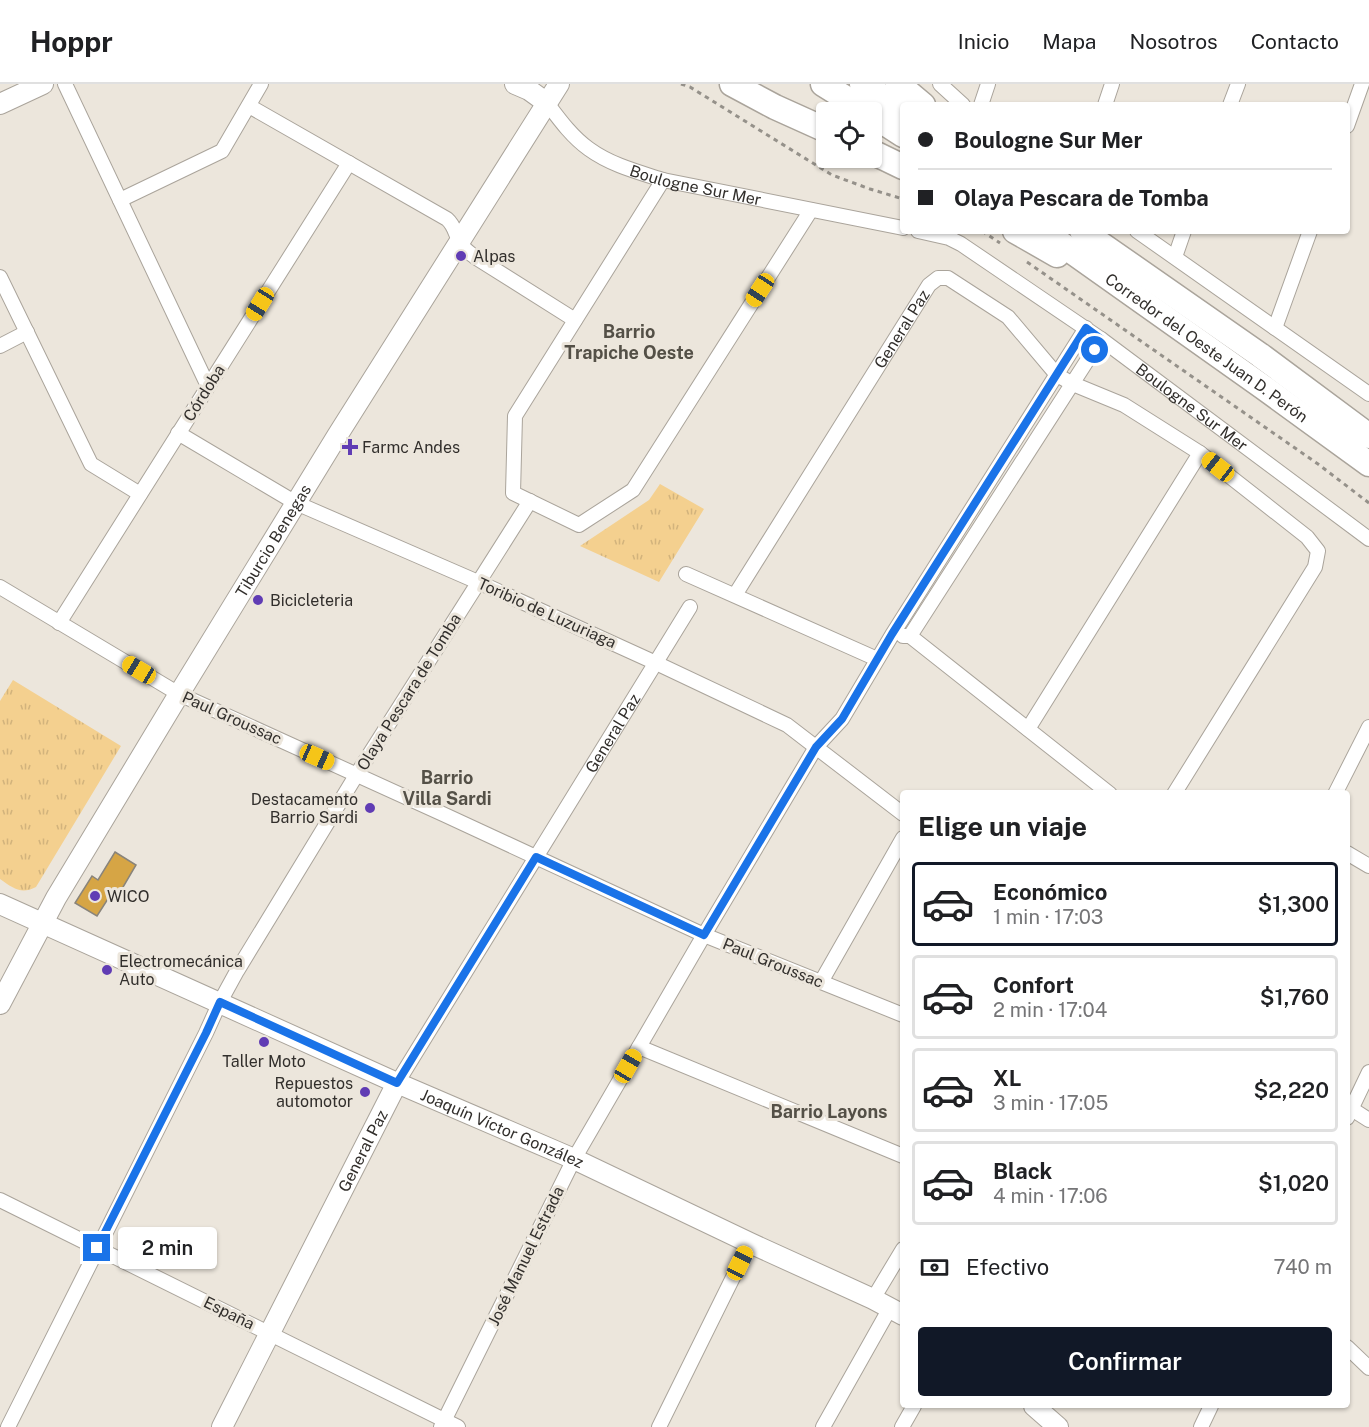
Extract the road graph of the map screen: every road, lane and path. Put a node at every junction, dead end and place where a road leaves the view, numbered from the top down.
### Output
1 (43, 84) edge
2 (65, 84) edge
3 (261, 84) edge
4 (515, 84) edge
5 (559, 84) edge
6 (681, 84) edge
7 (732, 84) edge
8 (823, 84) edge
9 (862, 84) edge
10 (898, 84) edge
11 (940, 84) edge
12 (988, 84) edge
13 (1112, 84) edge
14 (1238, 84) edge
15 (1362, 84) edge
16 (851, 102) edge
17 (919, 102) edge
18 (960, 102) edge
19 (982, 102) edge
20 (1106, 102) edge
21 (1231, 102) edge
22 (547, 103) junction
23 (0, 104) edge
24 (249, 106) junction
25 (900, 107) edge
26 (1350, 118) edge
27 (882, 122) edge
28 (816, 125) edge
29 (900, 133) edge
30 (882, 157) edge
31 (349, 163) junction
32 (900, 166) edge
33 (663, 180) junction
34 (900, 198) edge
35 (120, 200) junction
36 (812, 210) junction
37 (900, 227) edge
38 (931, 234) edge
39 (994, 234) edge
40 (1046, 234) edge
41 (1086, 234) edge
42 (1141, 234) edge
43 (1183, 234) edge
44 (1309, 234) edge
45 (1009, 238) edge
46 (459, 241) junction
47 (1175, 257) junction
48 (1023, 259) dead end
49 (0, 277) edge
50 (1107, 277) junction
51 (575, 320) junction
52 (1086, 328) junction
53 (1275, 328) junction
54 (27, 332) junction
55 (1101, 339) junction
56 (0, 346) edge
57 (1057, 375) junction
58 (1073, 384) junction
59 (208, 386) junction
60 (1369, 394) edge
61 (178, 434) junction
62 (1369, 436) edge
63 (1200, 453) junction
64 (1369, 464) edge
65 (140, 494) junction
66 (530, 501) junction
67 (296, 503) junction
68 (1369, 503) edge
69 (1369, 539) edge
70 (686, 574) dead end
71 (478, 582) junction
72 (0, 587) edge
73 (735, 595) junction
74 (690, 607) dead end
75 (59, 623) junction
76 (892, 634) junction
77 (909, 636) junction
78 (877, 659) junction
79 (656, 663) junction
80 (179, 694) junction
81 (1369, 726) edge
82 (1028, 729) junction
83 (816, 747) junction
84 (357, 774) junction
85 (1105, 790) edge
86 (1176, 790) edge
87 (1337, 790) edge
88 (900, 812) edge
89 (900, 843) edge
90 (1350, 855) edge
91 (536, 857) junction
92 (1369, 866) edge
93 (0, 904) edge
94 (42, 923) junction
95 (704, 935) junction
96 (821, 982) junction
97 (220, 1002) junction
98 (0, 1004) edge
99 (900, 1014) edge
100 (639, 1047) junction
101 (1369, 1072) edge
102 (397, 1083) junction
103 (1350, 1107) edge
104 (1350, 1112) edge
105 (1369, 1120) edge
106 (900, 1155) edge
107 (574, 1159) junction
108 (0, 1200) edge
109 (750, 1243) junction
110 (97, 1248) junction
111 (900, 1261) edge
112 (888, 1307) edge
113 (269, 1333) junction
114 (1350, 1350) edge
115 (1369, 1368) edge
116 (913, 1408) edge
117 (1036, 1408) edge
118 (1210, 1408) edge
119 (443, 1424) edge
120 (8, 1427) edge
121 (222, 1427) edge
122 (458, 1427) edge
123 (659, 1427) edge
124 (823, 1427) edge
125 (902, 1427) edge
126 (1058, 1427) edge
127 (1201, 1427) edge

1 - 23 main road
2 - 35 street
3 - 24 street
4 - 22 main road, Boulogne Sur Mer
5 - 22 main road, Tiburcio Benegas
6 - 34 path
7 - 28 highway
8 - 16 highway
9 - 25 highway
10 - 17 highway
11 - 18 street
12 - 19 street
13 - 20 street
14 - 21 street
15 - 26 street
22 - 33 street, Boulogne Sur Mer
22 - 46 main road, Tiburcio Benegas
24 - 31 street
24 - 35 street
27 - 29 highway
30 - 32 highway
31 - 46 street
31 - 59 street, Córdoba
33 - 36 street, Boulogne Sur Mer
33 - 51 street
35 - 59 street
36 - 37 street, Boulogne Sur Mer
36 - 66 street
38 - 52 street, Boulogne Sur Mer
39 - 45 path
40 - 50 highway, Corredor del Oeste Juan D. Perón
41 - 62 highway, Corredor del Oeste Juan D. Perón
42 - 47 street
43 - 47 street
44 - 53 street
45 - 50 highway
46 - 51 street
46 - 67 main road, Tiburcio Benegas
47 - 53 street
48 - 68 path
49 - 54 street
50 - 64 highway, Corredor del Oeste Juan D. Perón
51 - 66 street
52 - 55 street, Boulogne Sur Mer
52 - 57 street
53 - 60 street
54 - 56 street
54 - 65 street
55 - 58 street
55 - 69 street, Boulogne Sur Mer
57 - 58 street
57 - 73 street, General Paz
57 - 76 street
58 - 63 street
58 - 77 street
59 - 61 street, Córdoba
61 - 65 street, Córdoba
61 - 67 street, Toribio de Luzuriaga
63 - 82 street
63 - 86 street
65 - 75 street, Córdoba
66 - 71 street, Olaya Pescara de Tomba
67 - 71 street, Toribio de Luzuriaga
67 - 80 main road, Tiburcio Benegas
70 - 73 street
71 - 79 street, Toribio de Luzuriaga
71 - 84 street, Olaya Pescara de Tomba
72 - 75 street, Paul Groussac
73 - 78 street
74 - 79 street, General Paz
75 - 80 street, Paul Groussac
76 - 77 street
76 - 78 street
77 - 82 street
78 - 83 street, José Manuel Estrada
79 - 83 street, Toribio de Luzuriaga
79 - 91 street, General Paz
80 - 84 street, Paul Groussac
80 - 94 main road, Tiburcio Benegas
81 - 87 street
82 - 85 street
83 - 88 street, Toribio de Luzuriaga
83 - 95 street, José Manuel Estrada
84 - 91 street, Paul Groussac
84 - 97 street, Olaya Pescara de Tomba
89 - 96 street
90 - 92 street
91 - 95 street, Paul Groussac
91 - 102 street, General Paz
93 - 94 main road, Joaquín Víctor González
94 - 97 main road, Joaquín Víctor González
94 - 98 main road, Tiburcio Benegas
95 - 96 street, Paul Groussac
95 - 100 street, José Manuel Estrada
96 - 99 street, Paul Groussac
97 - 102 main road, Joaquín Víctor González
97 - 110 street, Olaya Pescara de Tomba
100 - 106 street
100 - 107 street, José Manuel Estrada
101 - 103 street
102 - 107 main road, Joaquín Víctor González
102 - 113 main road, General Paz
104 - 105 street
107 - 109 main road, Joaquín Víctor González
107 - 119 street, José Manuel Estrada
108 - 110 street, España
109 - 112 main road, Joaquín Víctor González
109 - 123 street
110 - 113 street, España
110 - 120 street, Olaya Pescara de Tomba
111 - 112 street
112 - 124 street
113 - 119 street, España
113 - 121 main road, General Paz
114 - 115 street
116 - 125 street
117 - 126 main road
118 - 127 street
119 - 122 street, España

